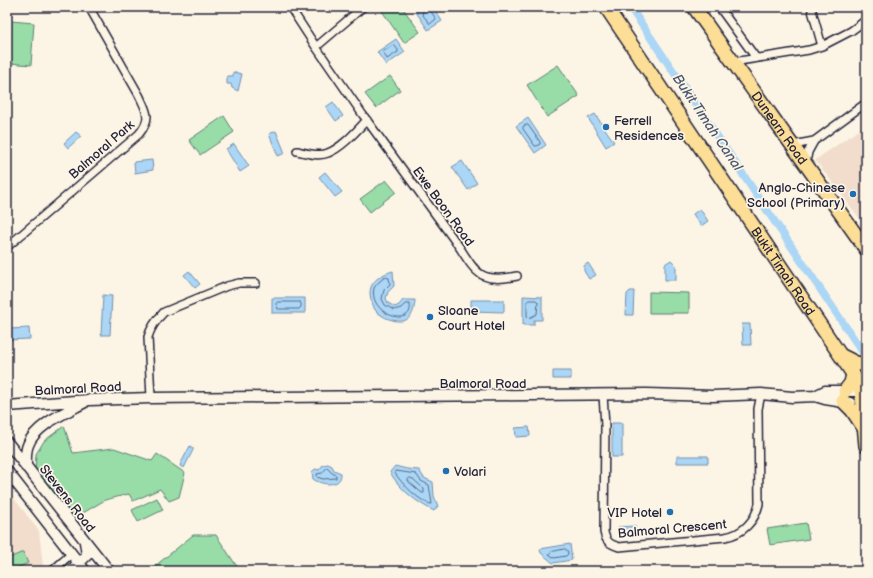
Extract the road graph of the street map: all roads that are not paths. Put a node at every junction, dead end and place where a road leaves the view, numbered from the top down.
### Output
1 (89, 7) edge
2 (290, 7) edge
3 (363, 7) edge
4 (606, 7) edge
5 (694, 7) edge
6 (719, 7) edge
7 (810, 7) edge
8 (866, 20) edge
9 (316, 46) junction
10 (822, 46) junction
11 (756, 58) junction
12 (733, 62) junction
13 (865, 104) edge
14 (367, 120) junction
15 (814, 141) junction
16 (793, 145) junction
17 (297, 151) dead end
18 (806, 163) junction
19 (7, 247) edge
20 (866, 249) edge
21 (517, 276) dead end
22 (256, 283) dead end
23 (859, 366) edge
24 (761, 394) junction
25 (603, 395) junction
26 (844, 396) junction
27 (151, 398) junction
28 (864, 398) edge
29 (89, 400) junction
30 (8, 406) edge
31 (865, 429) junction
32 (7, 442) edge
33 (866, 446) edge
34 (26, 467) junction
35 (7, 471) edge
36 (84, 540) junction
37 (71, 554) junction
38 (82, 567) edge
39 (52, 571) edge
40 (66, 571) edge
41 (109, 571) edge

1 - 19 street, Balmoral Park
2 - 9 street, Ewe Boon Road
3 - 9 street
4 - 23 highway, Bukit Timah Road
5 - 12 highway, Dunearn Road
6 - 11 street
7 - 10 street
8 - 10 street
9 - 14 street, Ewe Boon Road
10 - 11 street
11 - 12 street
12 - 16 highway, Dunearn Road
13 - 15 street
14 - 17 street
14 - 21 street, Ewe Boon Road
15 - 16 street
15 - 18 street
16 - 18 highway, Dunearn Road
18 - 20 highway, Dunearn Road
22 - 27 street
23 - 26 highway
23 - 28 highway, Bukit Timah Road
24 - 25 street, Balmoral Road
24 - 25 street, Balmoral Crescent
24 - 26 street, Balmoral Road
25 - 27 street, Balmoral Road
26 - 28 street, Balmoral Road
26 - 31 highway
27 - 29 street, Balmoral Road
28 - 31 highway, Bukit Timah Road
29 - 30 street, Balmoral Road
29 - 34 street
31 - 33 highway, Bukit Timah Road
32 - 34 street, Stevens Road
34 - 36 street, Stevens Road
35 - 37 street
36 - 38 street
36 - 41 street, Stevens Road
37 - 38 street
37 - 39 street
38 - 40 street

